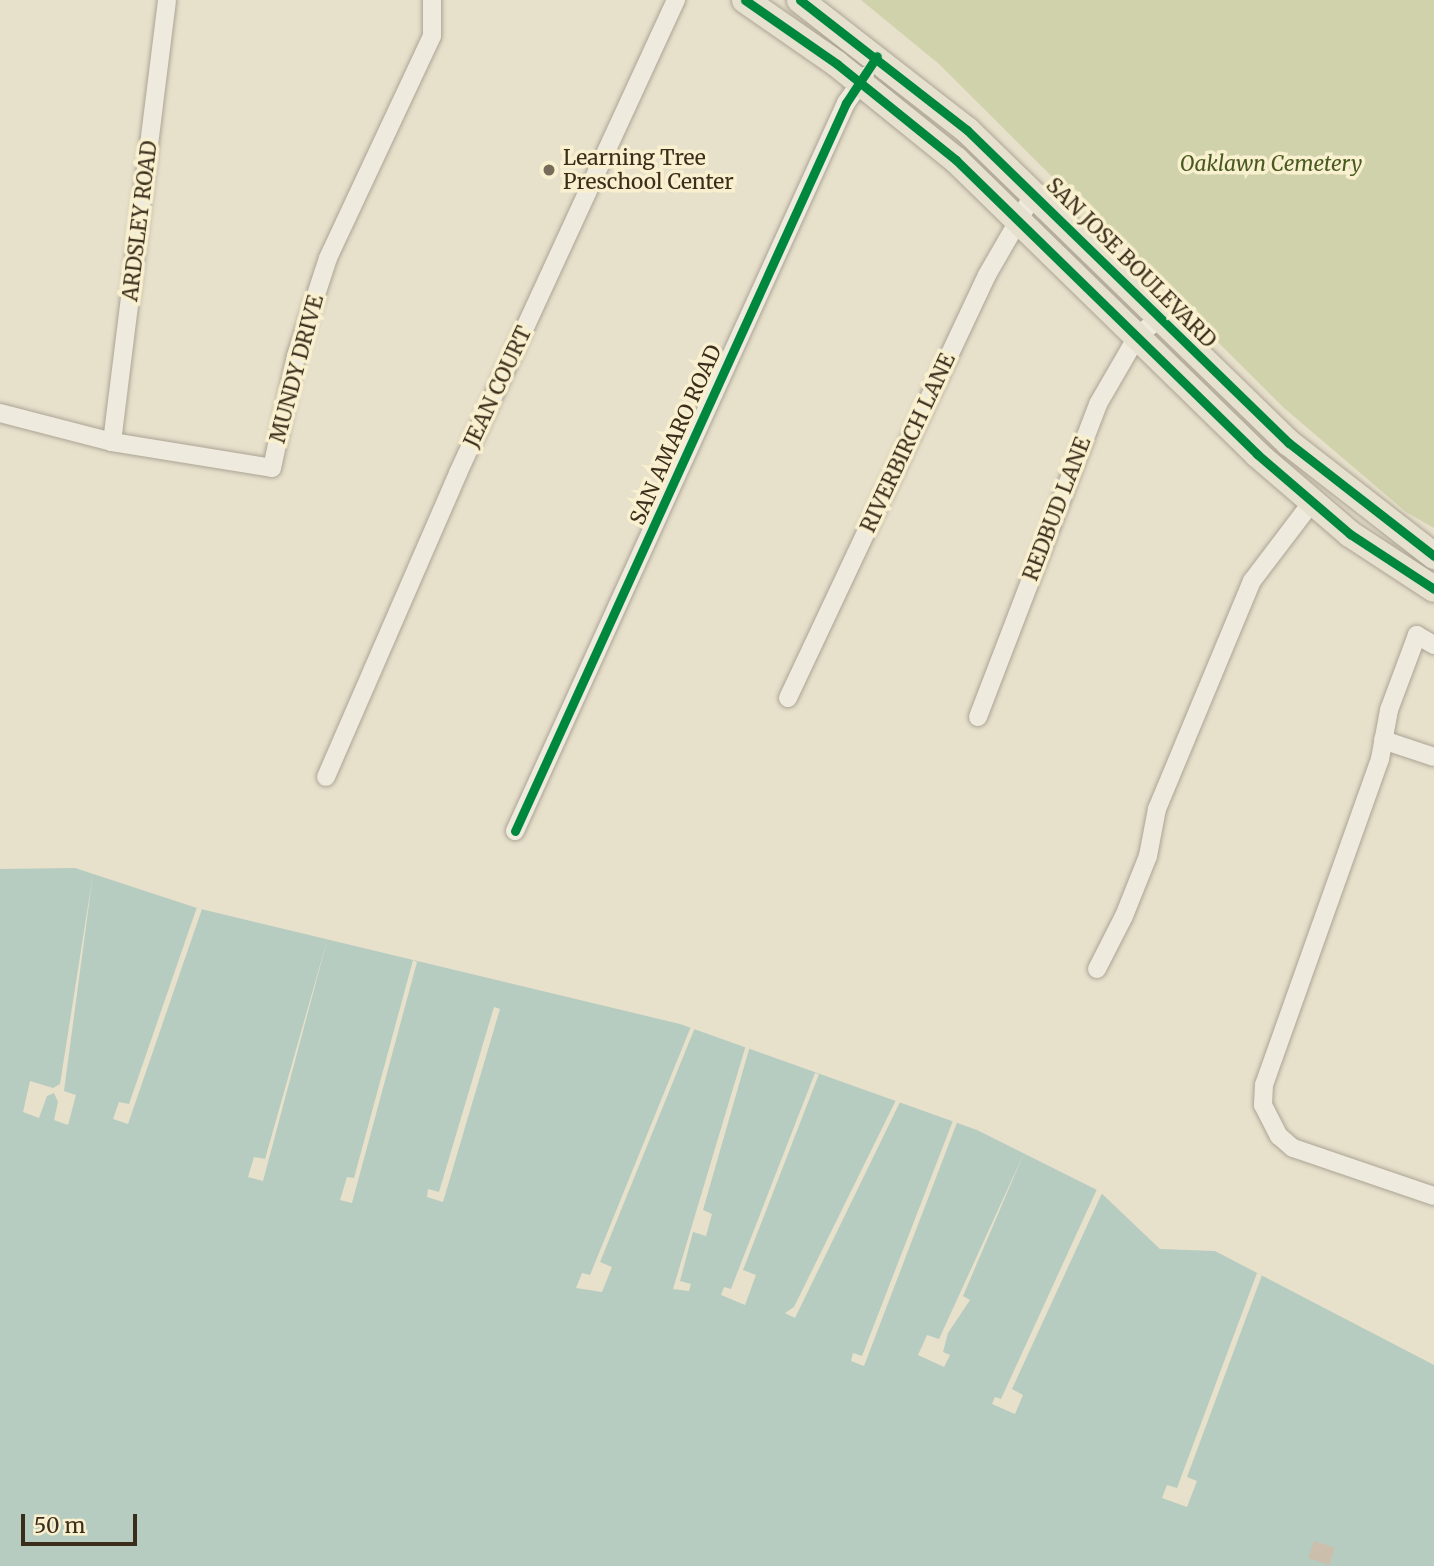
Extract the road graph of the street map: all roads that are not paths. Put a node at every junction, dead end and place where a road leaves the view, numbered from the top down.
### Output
1 (167, 0) edge
2 (676, 0) edge
3 (745, 0) edge
4 (800, 0) edge
5 (434, 9) edge
6 (877, 56) junction
7 (861, 82) junction
8 (1035, 192) junction
9 (1018, 218) junction
10 (1162, 317) junction
11 (1138, 335) junction
12 (0, 413) edge
13 (112, 442) junction
14 (1312, 502) junction
15 (1434, 555) edge
16 (1434, 589) edge
17 (1434, 645) edge
18 (788, 698) dead end
19 (978, 717) dead end
20 (1383, 740) junction
21 (1434, 757) edge
22 (326, 777) dead end
23 (515, 831) dead end
24 (1097, 969) dead end
25 (1434, 1196) edge

1 - 13 street, ARDSLEY ROAD
2 - 22 street, JEAN COURT
3 - 7 main road
4 - 6 main road, SAN JOSE BOULEVARD
5 - 13 street, MUNDY DRIVE
6 - 7 street, SAN AMARO ROAD
6 - 8 main road, SAN JOSE BOULEVARD
7 - 9 main road
7 - 23 street, SAN AMARO ROAD
8 - 9 street, RIVERBIRCH LANE
8 - 10 main road, SAN JOSE BOULEVARD
9 - 11 main road
9 - 18 street, RIVERBIRCH LANE
10 - 11 street, REDBUD LANE
10 - 15 main road, SAN JOSE BOULEVARD
11 - 14 main road
11 - 19 street, REDBUD LANE
12 - 13 street, MUNDY DRIVE
14 - 16 main road
14 - 24 street
17 - 20 street
20 - 21 street
20 - 25 street

